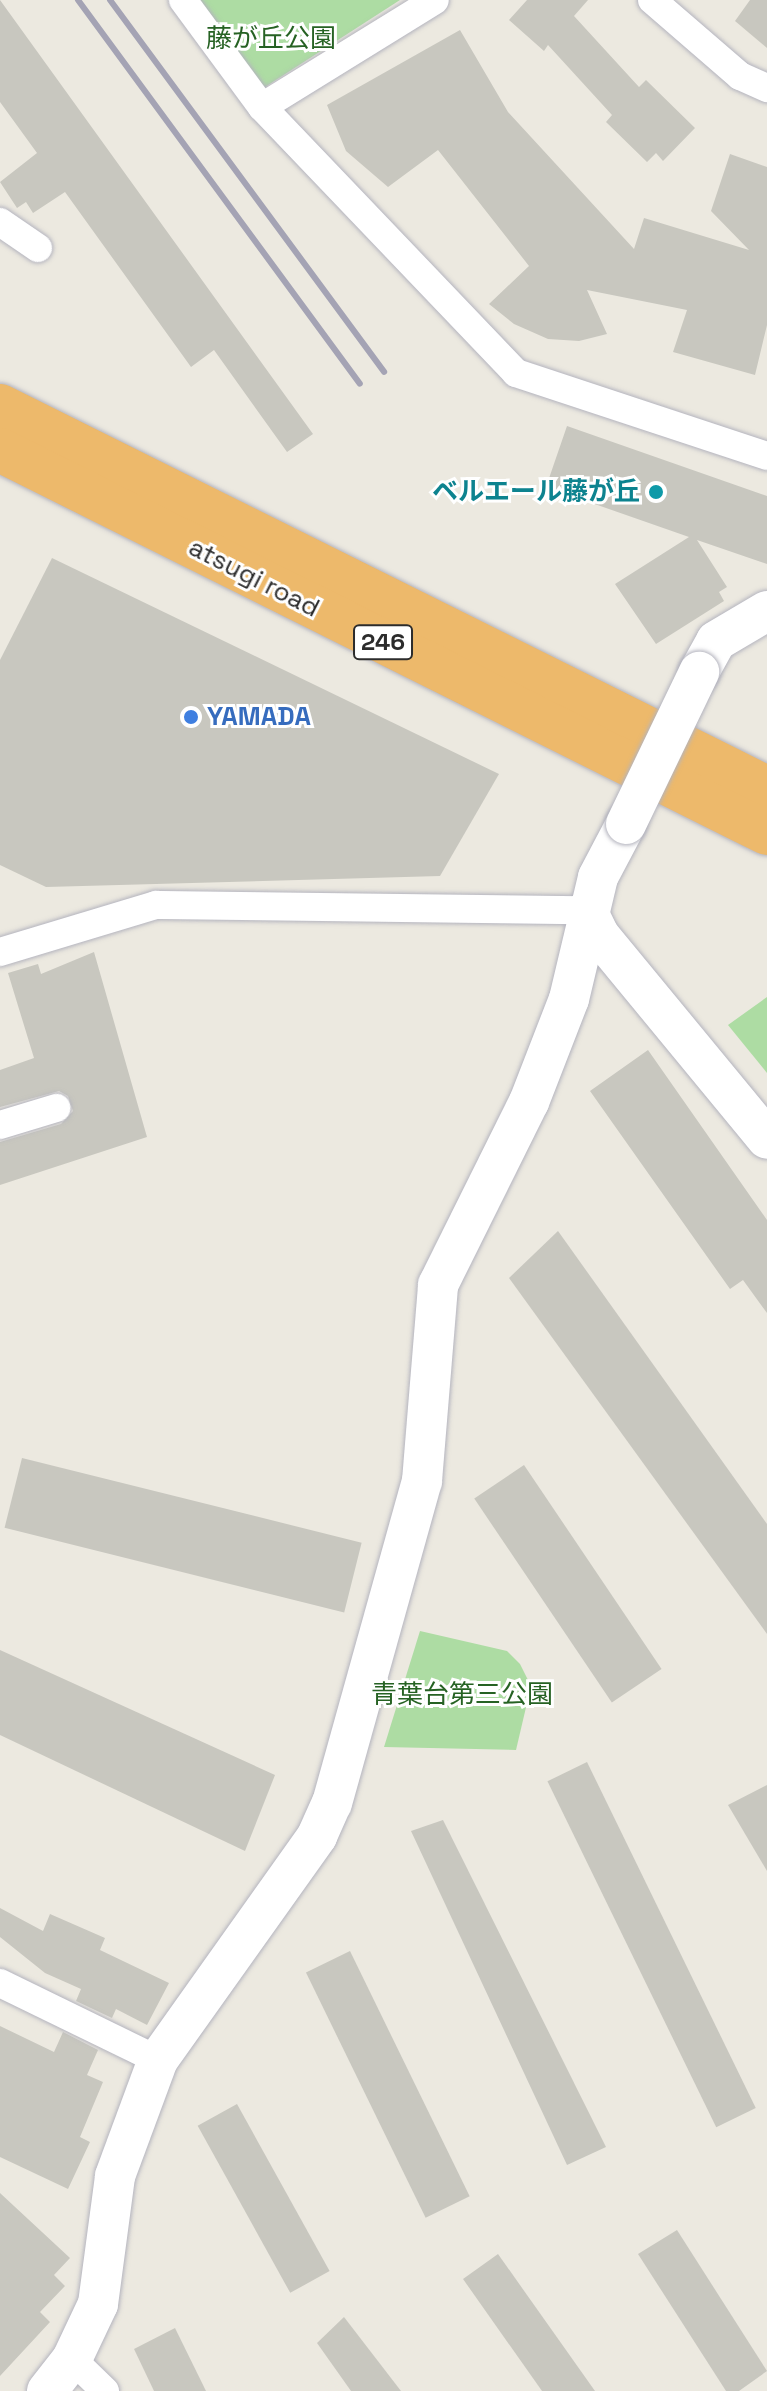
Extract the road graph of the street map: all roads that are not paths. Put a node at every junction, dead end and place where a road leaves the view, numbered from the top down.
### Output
1 (183, 0) edge
2 (435, 0) edge
3 (652, 0) edge
4 (767, 88) edge
5 (262, 107) junction
6 (0, 222) edge
7 (38, 248) dead end
8 (0, 406) edge
9 (0, 450) edge
10 (767, 456) edge
11 (767, 611) edge
12 (767, 788) edge
13 (767, 833) edge
14 (587, 910) junction
15 (0, 952) edge
16 (56, 1108) dead end
17 (0, 1125) edge
18 (767, 1139) edge
19 (0, 1983) edge
20 (158, 2060) junction
21 (72, 2359) junction
22 (47, 2391) edge
23 (105, 2391) edge

1 - 5 street
2 - 5 street
3 - 4 street
5 - 10 street
6 - 7 street
8 - 12 highway, atsugi road / 246
9 - 13 highway, atsugi road / 246
11 - 14 street, bridge
14 - 15 street
14 - 18 street
14 - 20 street
16 - 17 street
19 - 20 street
20 - 21 street
21 - 22 street
21 - 23 street

